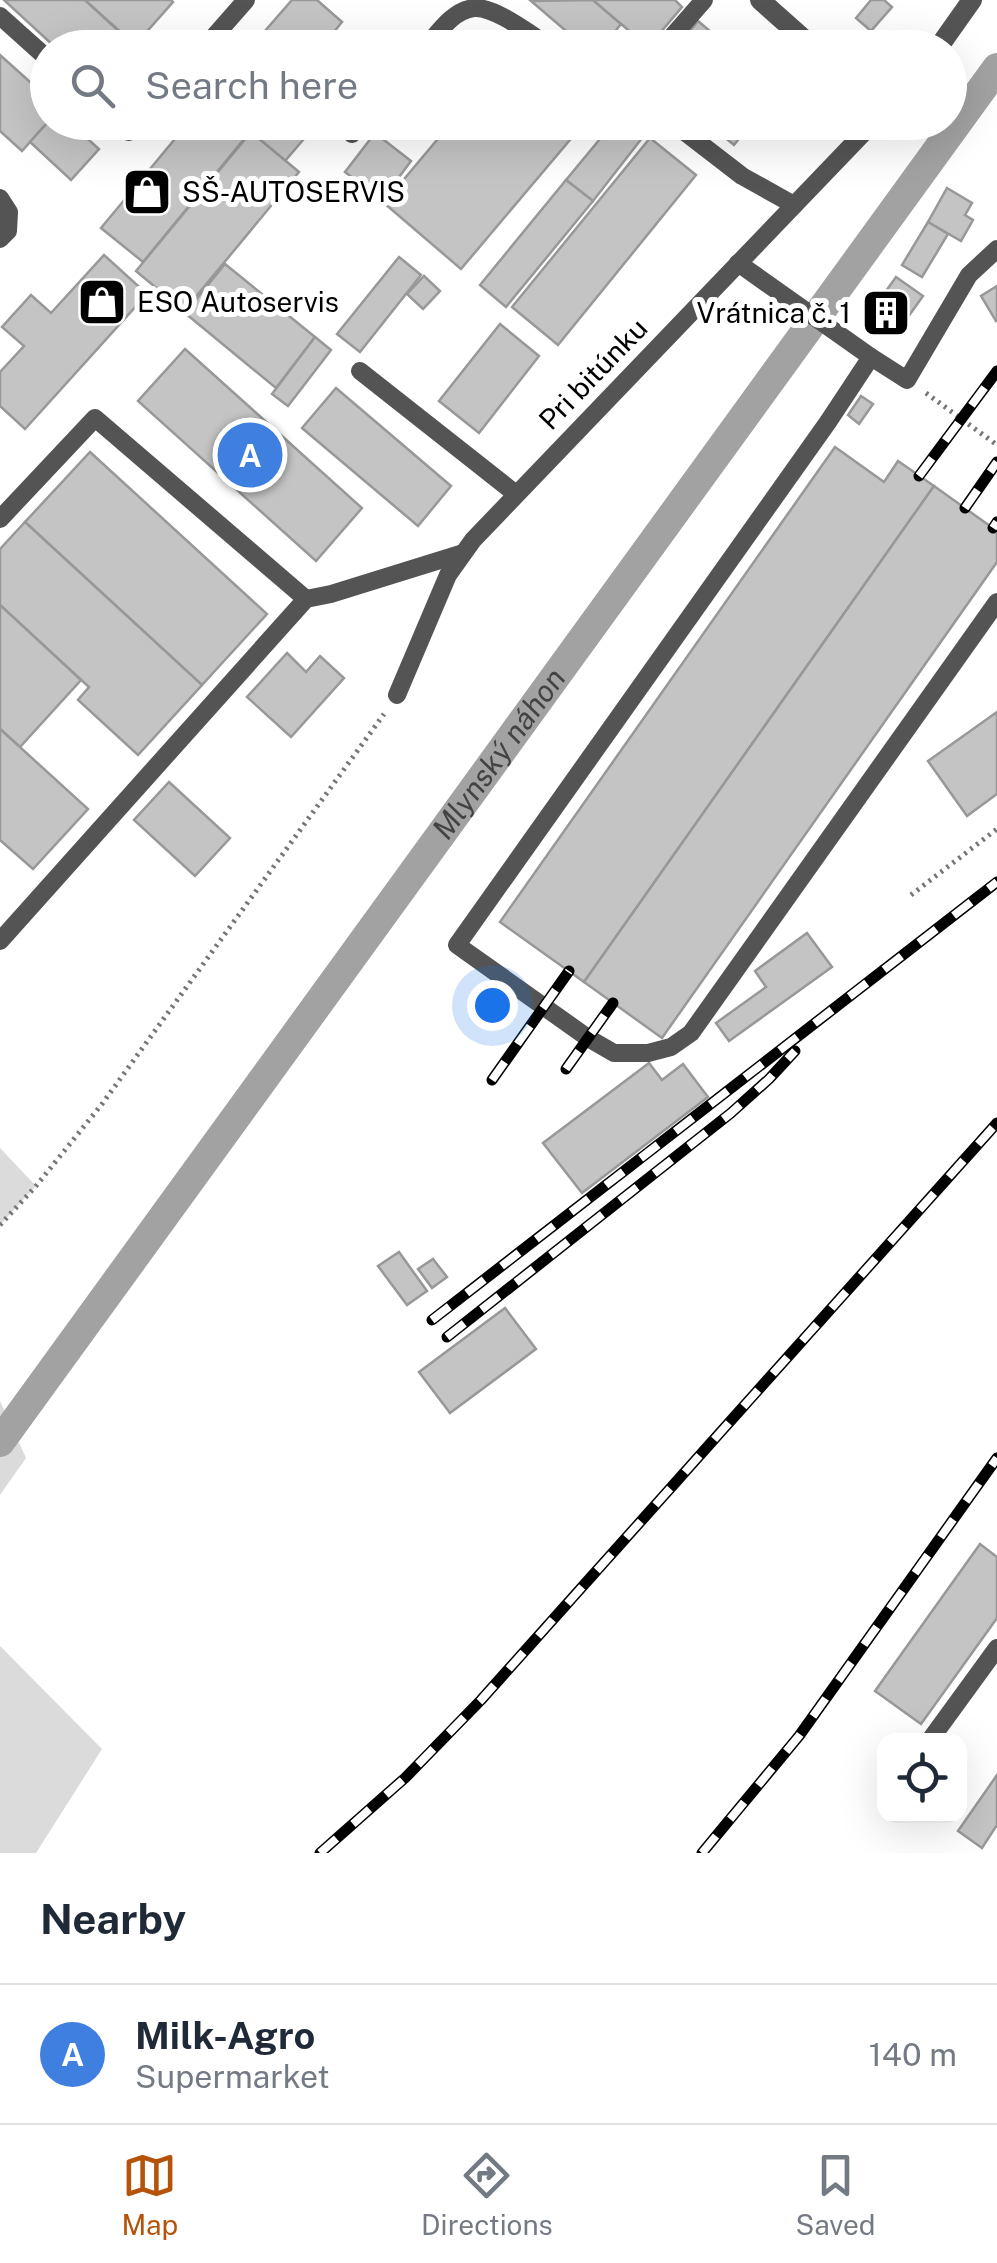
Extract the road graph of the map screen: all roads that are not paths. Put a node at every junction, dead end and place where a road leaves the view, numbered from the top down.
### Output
1 (246, 0) edge
2 (704, 0) edge
3 (972, 0) edge
4 (771, 4) edge
5 (0, 16) edge
6 (220, 30) edge
7 (442, 30) edge
8 (523, 30) edge
9 (678, 30) edge
10 (796, 30) edge
11 (951, 30) edge
12 (30, 43) edge
13 (695, 140) edge
14 (857, 140) edge
15 (0, 198) edge
16 (794, 205) junction
17 (0, 239) edge
18 (997, 249) edge
19 (738, 263) junction
20 (871, 357) junction
21 (360, 371) dead end
22 (516, 494) junction
23 (0, 519) edge
24 (464, 552) junction
25 (306, 599) junction
26 (997, 602) edge
27 (397, 695) road end
28 (0, 941) edge
29 (997, 1648) edge
30 (935, 1733) edge

1 - 6 lane
2 - 9 lane
3 - 11 street
4 - 10 street
5 - 12 lane
7 - 8 lane
13 - 16 lane
14 - 16 lane, Pri bitúnku
15 - 17 lane
16 - 19 lane, Pri bitúnku
18 - 20 lane
19 - 20 lane
19 - 22 lane, Pri bitúnku
20 - 26 lane
21 - 22 lane
22 - 24 lane, Pri bitúnku
23 - 25 lane
24 - 25 lane
24 - 27 lane, Pri bitúnku
25 - 28 lane
29 - 30 lane

